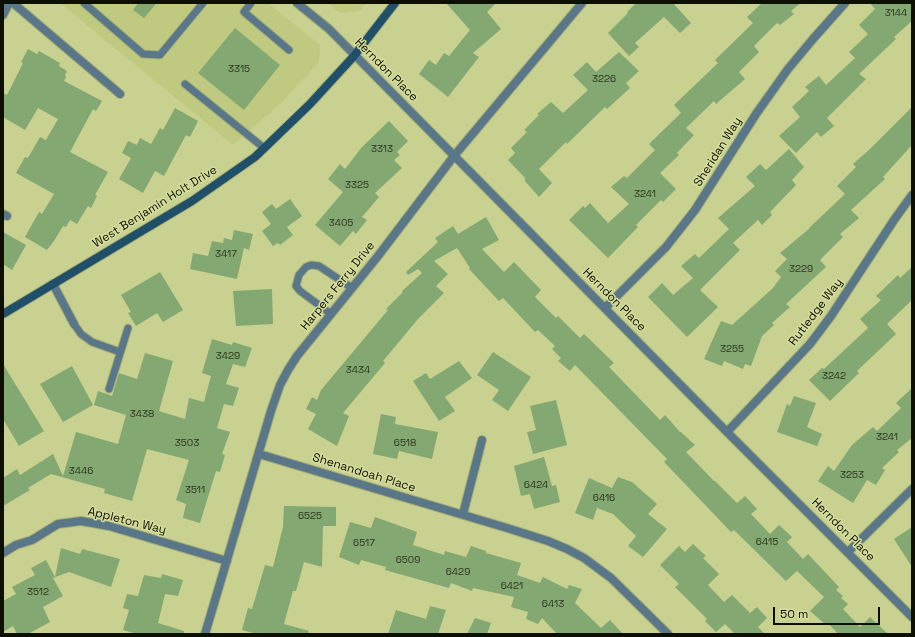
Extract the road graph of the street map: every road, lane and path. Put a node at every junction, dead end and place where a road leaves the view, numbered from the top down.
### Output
1 (9, 3) edge
2 (13, 3) edge
3 (84, 3) edge
4 (203, 3) edge
5 (251, 3) edge
6 (297, 3) edge
7 (395, 3) edge
8 (582, 3) edge
9 (845, 3) edge
10 (3, 15) edge
11 (289, 50) dead end
12 (354, 56) junction
13 (185, 84) dead end
14 (120, 94) dead end
15 (264, 148) junction
16 (454, 156) junction
17 (912, 195) edge
18 (53, 284) junction
19 (352, 288) junction
20 (605, 308) junction
21 (3, 314) edge
22 (332, 314) junction
23 (74, 324) joint
24 (128, 328) dead end
25 (120, 352) junction
26 (109, 389) dead end
27 (727, 432) junction
28 (482, 440) dead end
29 (259, 454) junction
30 (912, 489) edge
31 (463, 514) junction
32 (848, 552) junction
33 (3, 553) edge
34 (227, 561) junction
35 (912, 616) edge
36 (205, 634) edge
37 (668, 634) edge

1 - 10 street
2 - 14 street
3 - 4 lane
5 - 11 lane
6 - 12 street, Herndon Place
7 - 12 main road, West Benjamin Holt Drive
8 - 16 street, Harpers Ferry Drive
9 - 20 street, Sheridan Way
12 - 15 main road, West Benjamin Holt Drive
12 - 16 street, Herndon Place
13 - 15 lane
15 - 18 main road, West Benjamin Holt Drive
16 - 19 street, Harpers Ferry Drive
16 - 20 street, Herndon Place
17 - 27 street, Rutledge Way
18 - 21 main road, West Benjamin Holt Drive
18 - 23 street
19 - 22 street, Harpers Ferry Drive
19 - 22 lane
20 - 27 street, Herndon Place
22 - 29 street, Harpers Ferry Drive
23 - 25 lane
24 - 25 lane
25 - 26 lane
27 - 32 street, Herndon Place
28 - 31 street
29 - 31 street, Shenandoah Place
29 - 34 street, Harpers Ferry Drive
30 - 32 street
31 - 37 street, Shenandoah Place
32 - 35 street, Herndon Place
33 - 34 street, Appleton Way
34 - 36 street, Harpers Ferry Drive

